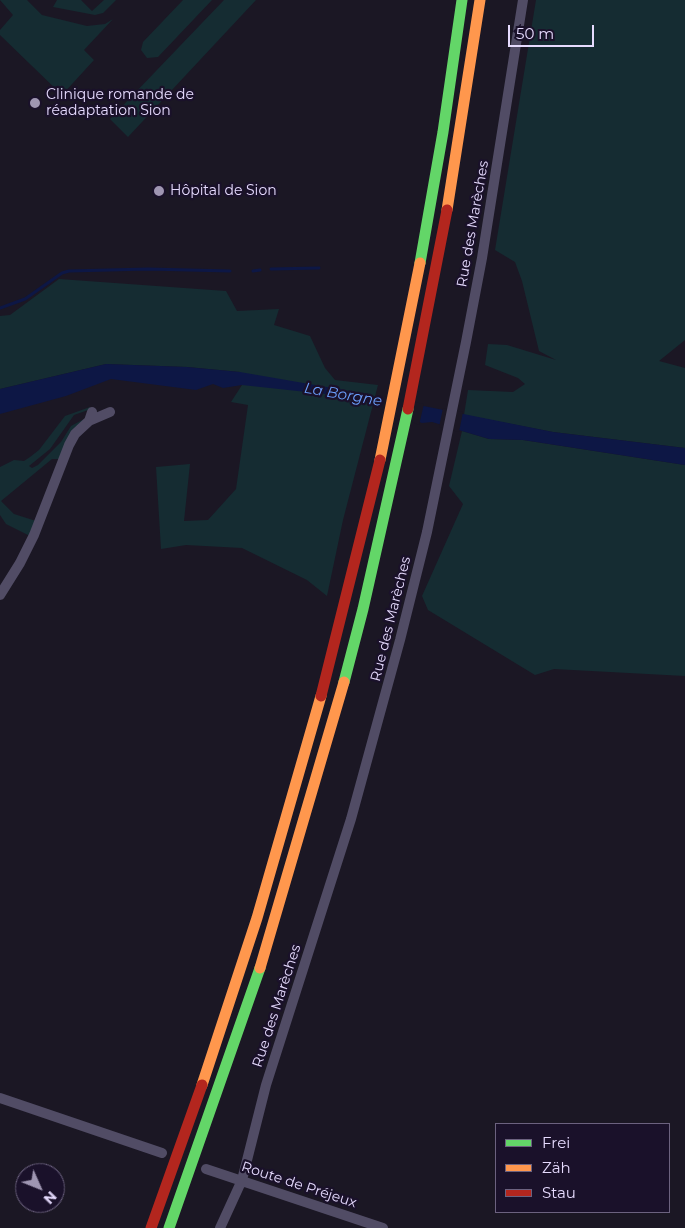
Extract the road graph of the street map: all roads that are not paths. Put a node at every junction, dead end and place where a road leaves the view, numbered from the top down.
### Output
1 (462, 0) edge
2 (480, 0) edge
3 (523, 0) edge
4 (110, 412) dead end
5 (0, 595) edge
6 (0, 1098) edge
7 (162, 1153) dead end
8 (206, 1169) dead end
9 (242, 1180) junction
10 (151, 1228) edge
11 (170, 1228) edge
12 (220, 1228) edge
13 (383, 1228) edge

1 - 10 highway
2 - 11 highway
3 - 9 street, Rue des Marèches
4 - 5 street
6 - 7 street
8 - 9 street, Route de Préjeux
9 - 12 street, Rue des Marèches
9 - 13 street, Route de Préjeux

